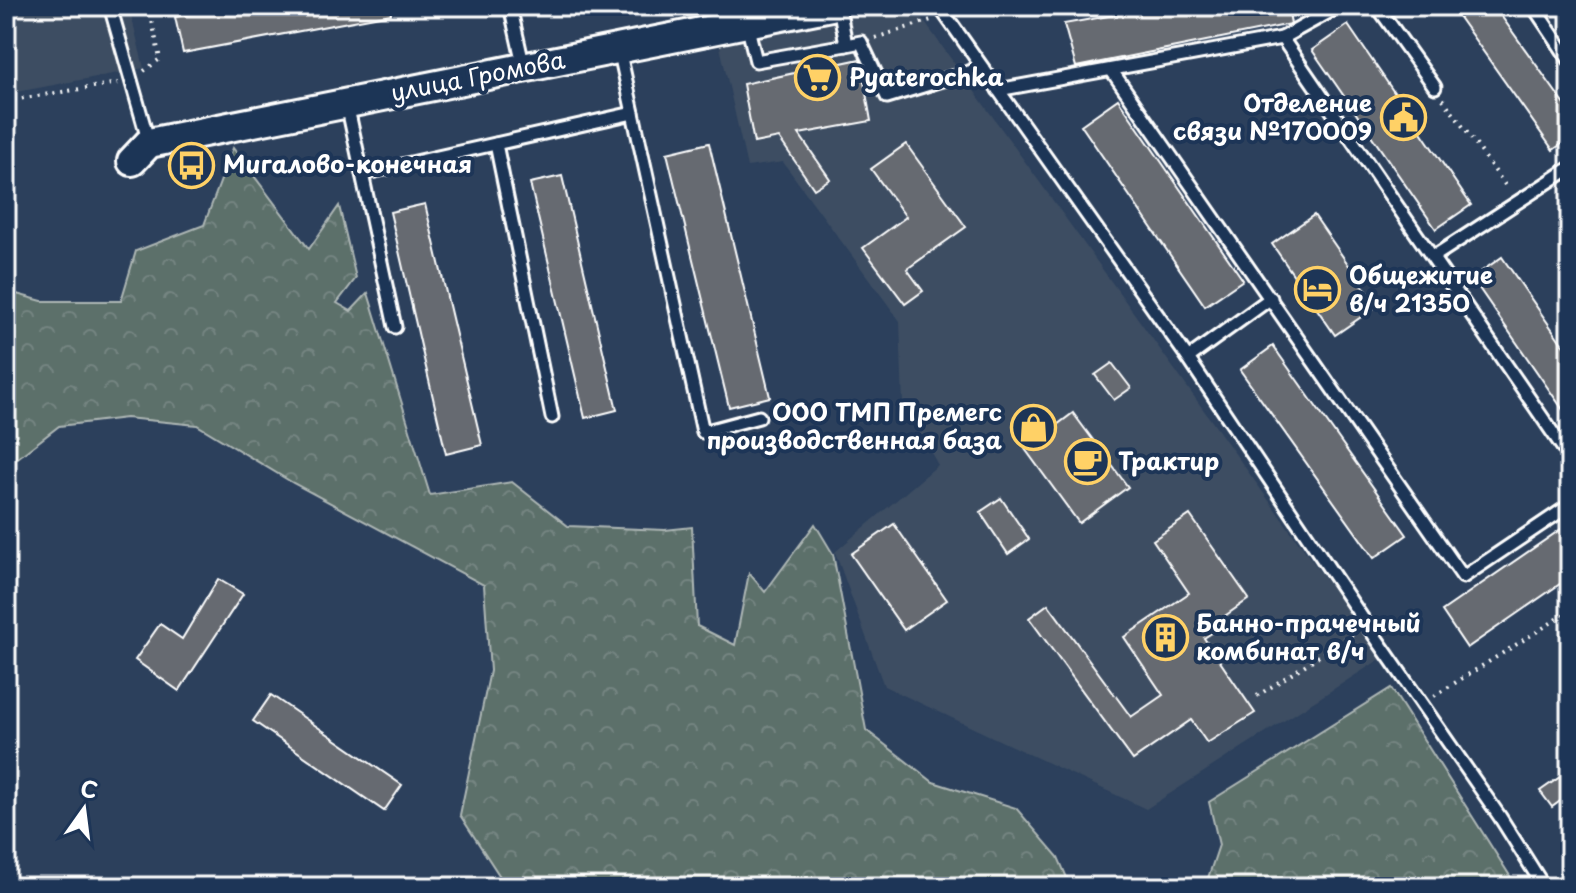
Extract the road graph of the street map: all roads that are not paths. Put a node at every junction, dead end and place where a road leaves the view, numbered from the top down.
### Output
1 (110, 6) edge
2 (510, 6) edge
3 (831, 6) edge
4 (839, 6) edge
5 (939, 6) edge
6 (1340, 6) edge
7 (1377, 6) edge
8 (1533, 6) edge
9 (747, 23) junction
10 (1282, 38) junction
11 (846, 45) junction
12 (619, 49) junction
13 (1570, 61) edge
14 (524, 68) junction
15 (982, 68) junction
16 (1112, 71) junction
17 (1435, 87) road end
18 (998, 90) junction
19 (346, 103) junction
20 (633, 113) junction
21 (496, 144) junction
22 (140, 152) joint
23 (1570, 168) edge
24 (362, 174) junction
25 (1433, 257) junction
26 (1271, 298) junction
27 (395, 327) dead end
28 (1188, 358) junction
29 (552, 417) dead end
30 (759, 417) dead end
31 (1570, 458) edge
32 (1570, 505) edge
33 (1544, 887) edge

1 - 22 lane
2 - 14 lane
3 - 9 street, улица Громова
4 - 11 lane
5 - 15 lane
6 - 10 lane
7 - 17 lane
8 - 13 lane
9 - 11 lane
9 - 12 street, улица Громова
10 - 16 lane
10 - 25 lane
11 - 15 lane
12 - 14 street, улица Громова
12 - 20 lane
14 - 19 street, улица Громова
15 - 18 lane
16 - 18 lane
16 - 26 lane
18 - 28 lane
19 - 22 street, улица Громова
19 - 24 lane
20 - 21 lane
20 - 30 lane
21 - 24 lane
21 - 29 lane
23 - 25 lane
24 - 27 lane
25 - 31 lane
26 - 28 lane
26 - 32 lane
28 - 33 lane

